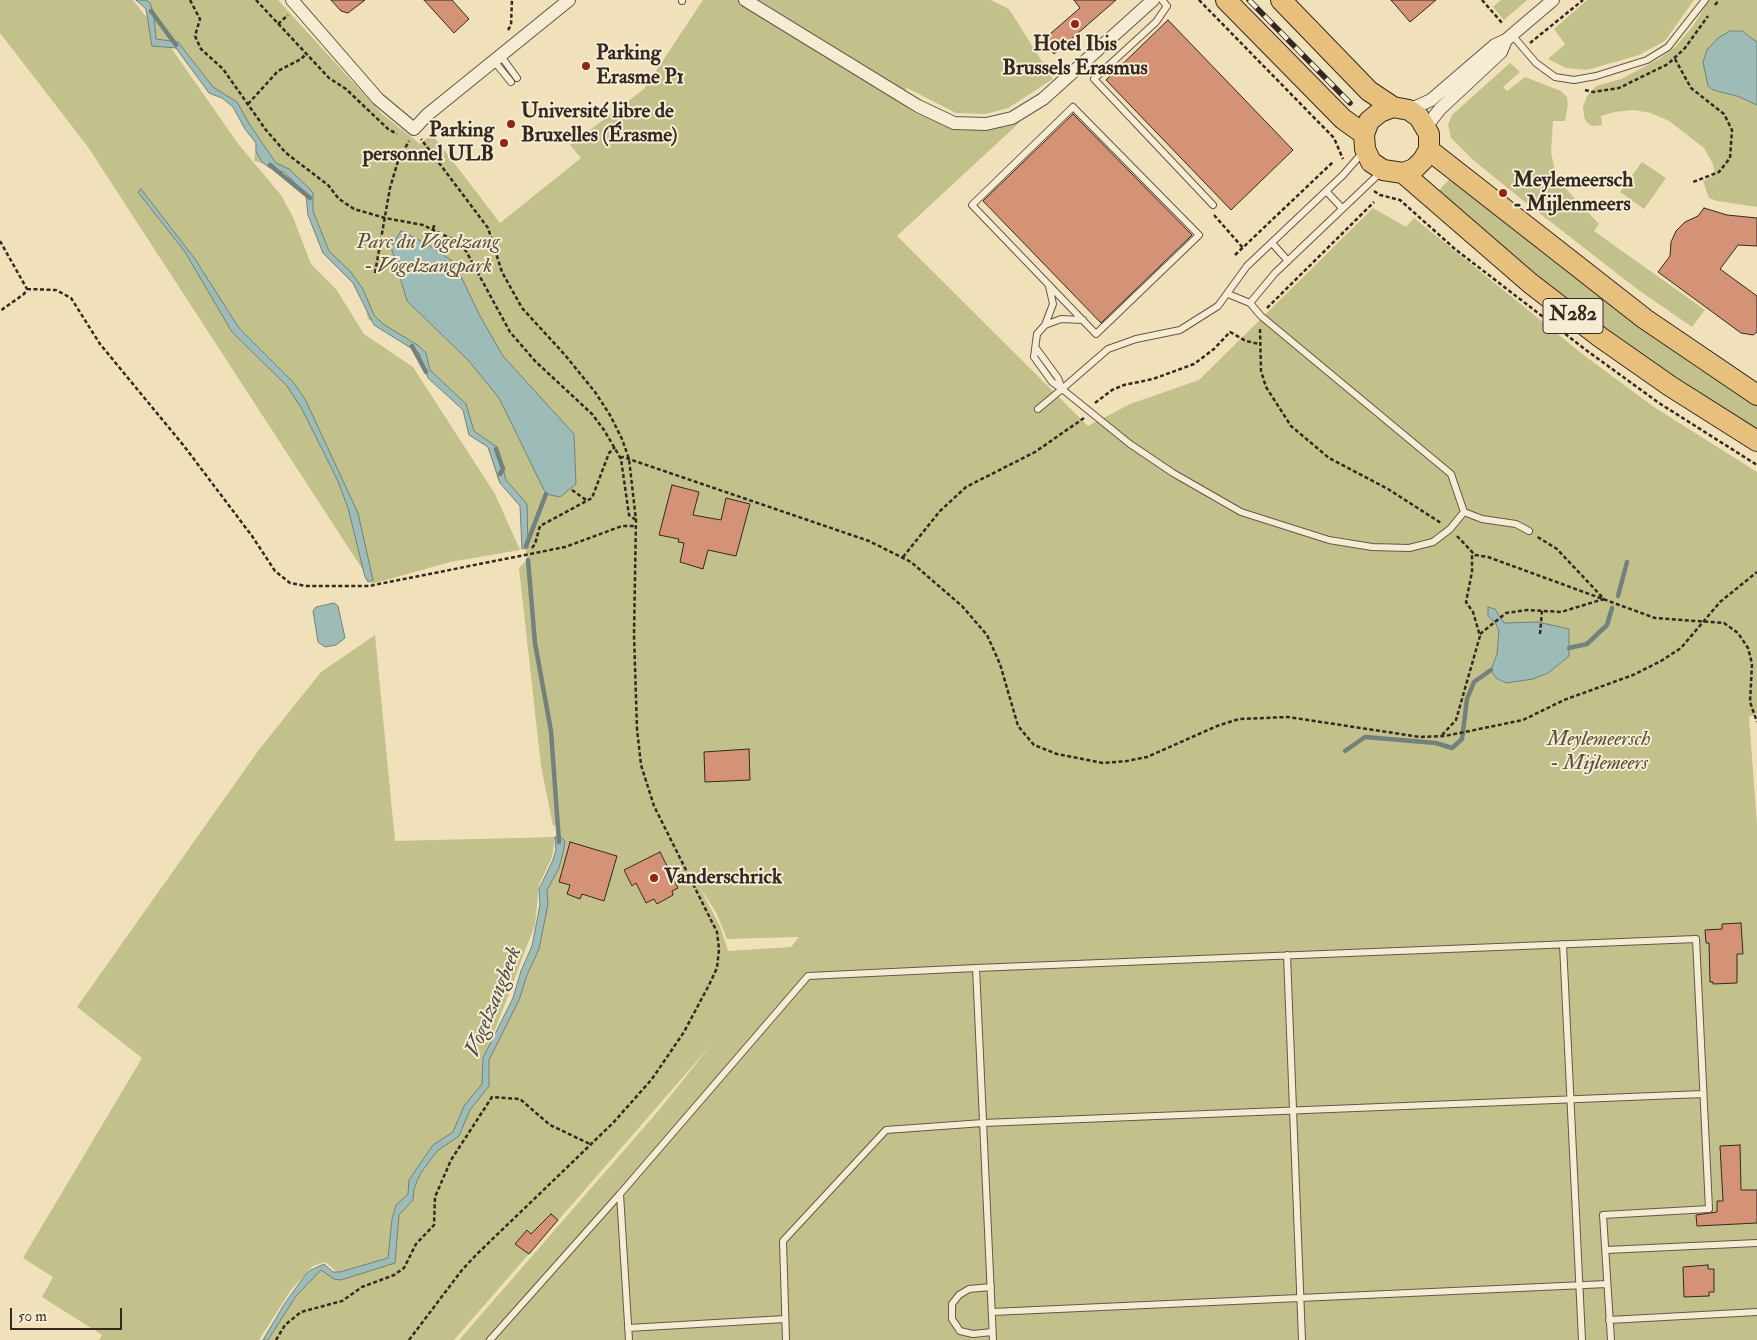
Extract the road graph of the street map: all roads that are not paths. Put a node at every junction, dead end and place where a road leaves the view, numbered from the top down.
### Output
1 (292, 0) edge
2 (569, 0) edge
3 (745, 0) edge
4 (1154, 0) edge
5 (1162, 0) edge
6 (1226, 0) edge
7 (1281, 0) edge
8 (1553, 0) edge
9 (1704, 0) edge
10 (1509, 38) junction
11 (497, 59) junction
12 (517, 78) dead end
13 (511, 82) dead end
14 (1401, 108) junction
15 (1426, 127) junction
16 (1364, 142) junction
17 (1429, 150) junction
18 (1383, 170) junction
19 (1403, 173) junction
20 (1326, 191) junction
21 (1213, 205) road end
22 (1342, 208) junction
23 (1272, 243) junction
24 (1288, 261) junction
25 (1049, 284) junction
26 (1228, 294) junction
27 (1250, 303) junction
28 (1083, 320) junction
29 (1045, 325) junction
30 (1062, 389) junction
31 (1757, 395) edge
32 (1038, 410) dead end
33 (1757, 441) edge
34 (1464, 512) junction
35 (1529, 531) road end
36 (1563, 944) junction
37 (1287, 956) junction
38 (976, 968) junction
39 (1704, 1094) junction
40 (1571, 1099) junction
41 (1293, 1110) junction
42 (983, 1123) junction
43 (620, 1194) junction
44 (1757, 1243) edge
45 (1606, 1250) junction
46 (1607, 1284) junction
47 (1580, 1286) junction
48 (990, 1287) junction
49 (1300, 1298) junction
50 (992, 1312) junction
51 (1757, 1312) edge
52 (786, 1319) junction
53 (1609, 1320) junction
54 (628, 1328) junction
55 (992, 1332) junction
56 (490, 1340) edge
57 (629, 1340) edge
58 (786, 1340) edge
59 (992, 1340) edge
60 (1302, 1340) edge
61 (1582, 1340) edge
62 (1611, 1340) edge

1 - 11 street
2 - 11 street
3 - 4 street
5 - 21 lane
6 - 16 main road
7 - 14 main road
8 - 10 street
9 - 10 lane
10 - 14 street
10 - 15 street
11 - 12 lane
11 - 13 lane
14 - 15 main road
14 - 16 main road
15 - 17 main road
16 - 18 main road
16 - 20 lane
17 - 19 main road
17 - 31 main road, N282
18 - 19 main road
18 - 22 lane
19 - 33 main road, N282
20 - 22 lane
20 - 23 lane
22 - 24 lane
23 - 24 lane
23 - 26 lane
24 - 27 lane
25 - 28 lane
25 - 28 lane
25 - 29 lane
26 - 27 lane
26 - 30 lane
27 - 34 lane
28 - 29 lane
29 - 30 lane
30 - 32 lane
30 - 34 lane
34 - 35 lane
36 - 37 lane
36 - 39 lane
36 - 40 lane
37 - 38 lane
37 - 41 lane
38 - 42 lane
38 - 43 lane
39 - 40 lane
39 - 45 lane
40 - 41 lane
40 - 47 lane
41 - 42 lane
41 - 49 lane
42 - 48 lane
42 - 52 lane
43 - 54 lane
43 - 56 lane
44 - 45 lane
45 - 46 lane
46 - 47 lane
46 - 53 lane
47 - 49 lane
47 - 61 lane
48 - 50 lane
48 - 55 lane
49 - 50 lane
49 - 60 lane
50 - 55 lane
51 - 53 lane
52 - 54 lane
52 - 58 lane
53 - 62 lane
54 - 57 lane
55 - 59 lane

